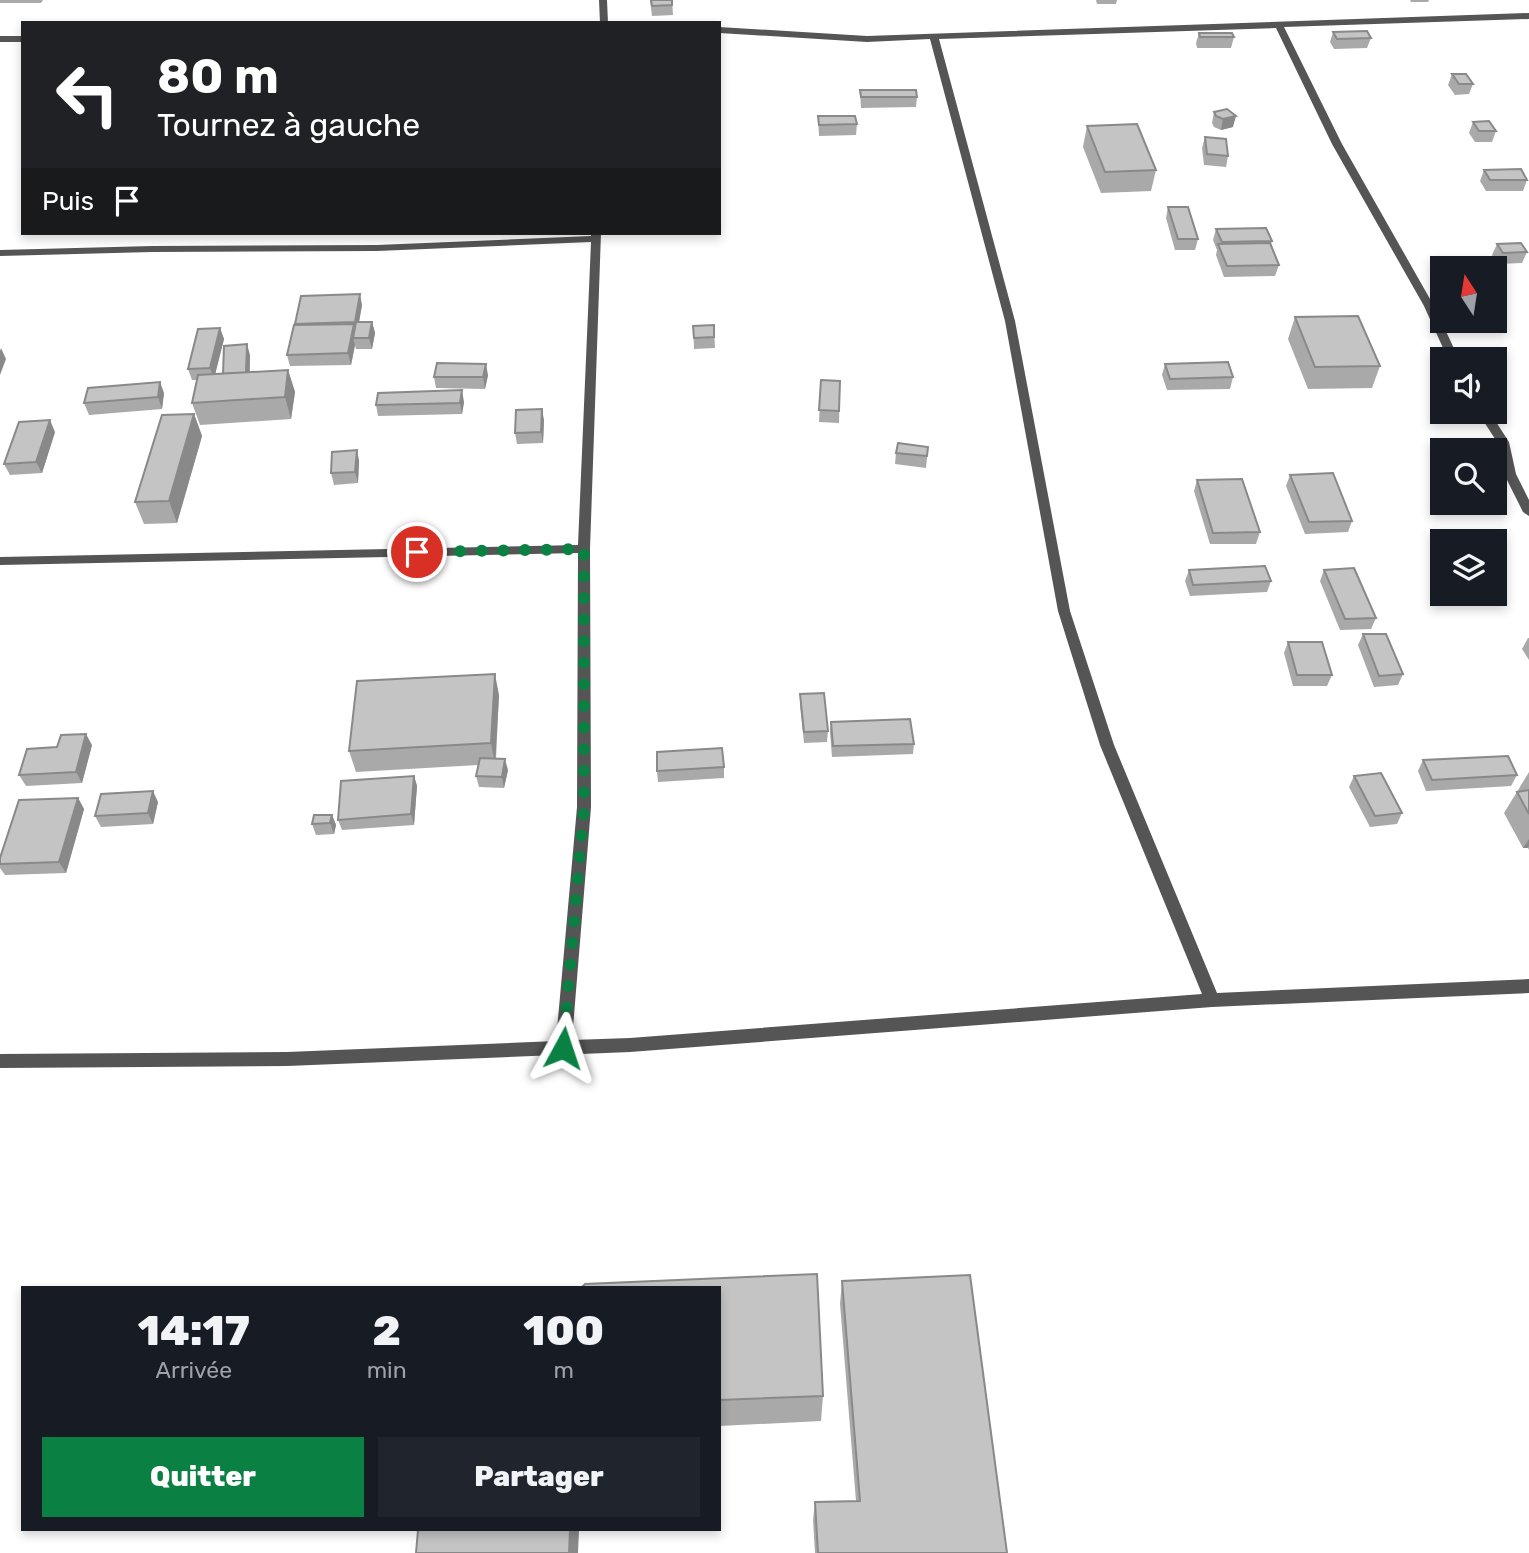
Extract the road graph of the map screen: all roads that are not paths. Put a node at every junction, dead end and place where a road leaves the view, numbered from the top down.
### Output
1 (603, 0) edge
2 (1529, 16) edge
3 (604, 21) edge
4 (1279, 25) junction
5 (721, 30) edge
6 (934, 37) junction
7 (0, 39) edge
8 (21, 39) edge
9 (596, 236) edge
10 (0, 253) edge
11 (1448, 347) edge
12 (1491, 424) edge
13 (1529, 512) edge
14 (584, 549) junction
15 (0, 561) edge
16 (1529, 986) edge
17 (1212, 1000) junction
18 (563, 1048) junction
19 (0, 1061) edge

1 - 3 street
2 - 4 street
4 - 6 street
4 - 11 street
5 - 6 street
6 - 17 street
7 - 8 street
9 - 10 street
9 - 14 street
12 - 13 street
14 - 15 street
14 - 18 street
16 - 17 street
17 - 18 street
18 - 19 street

